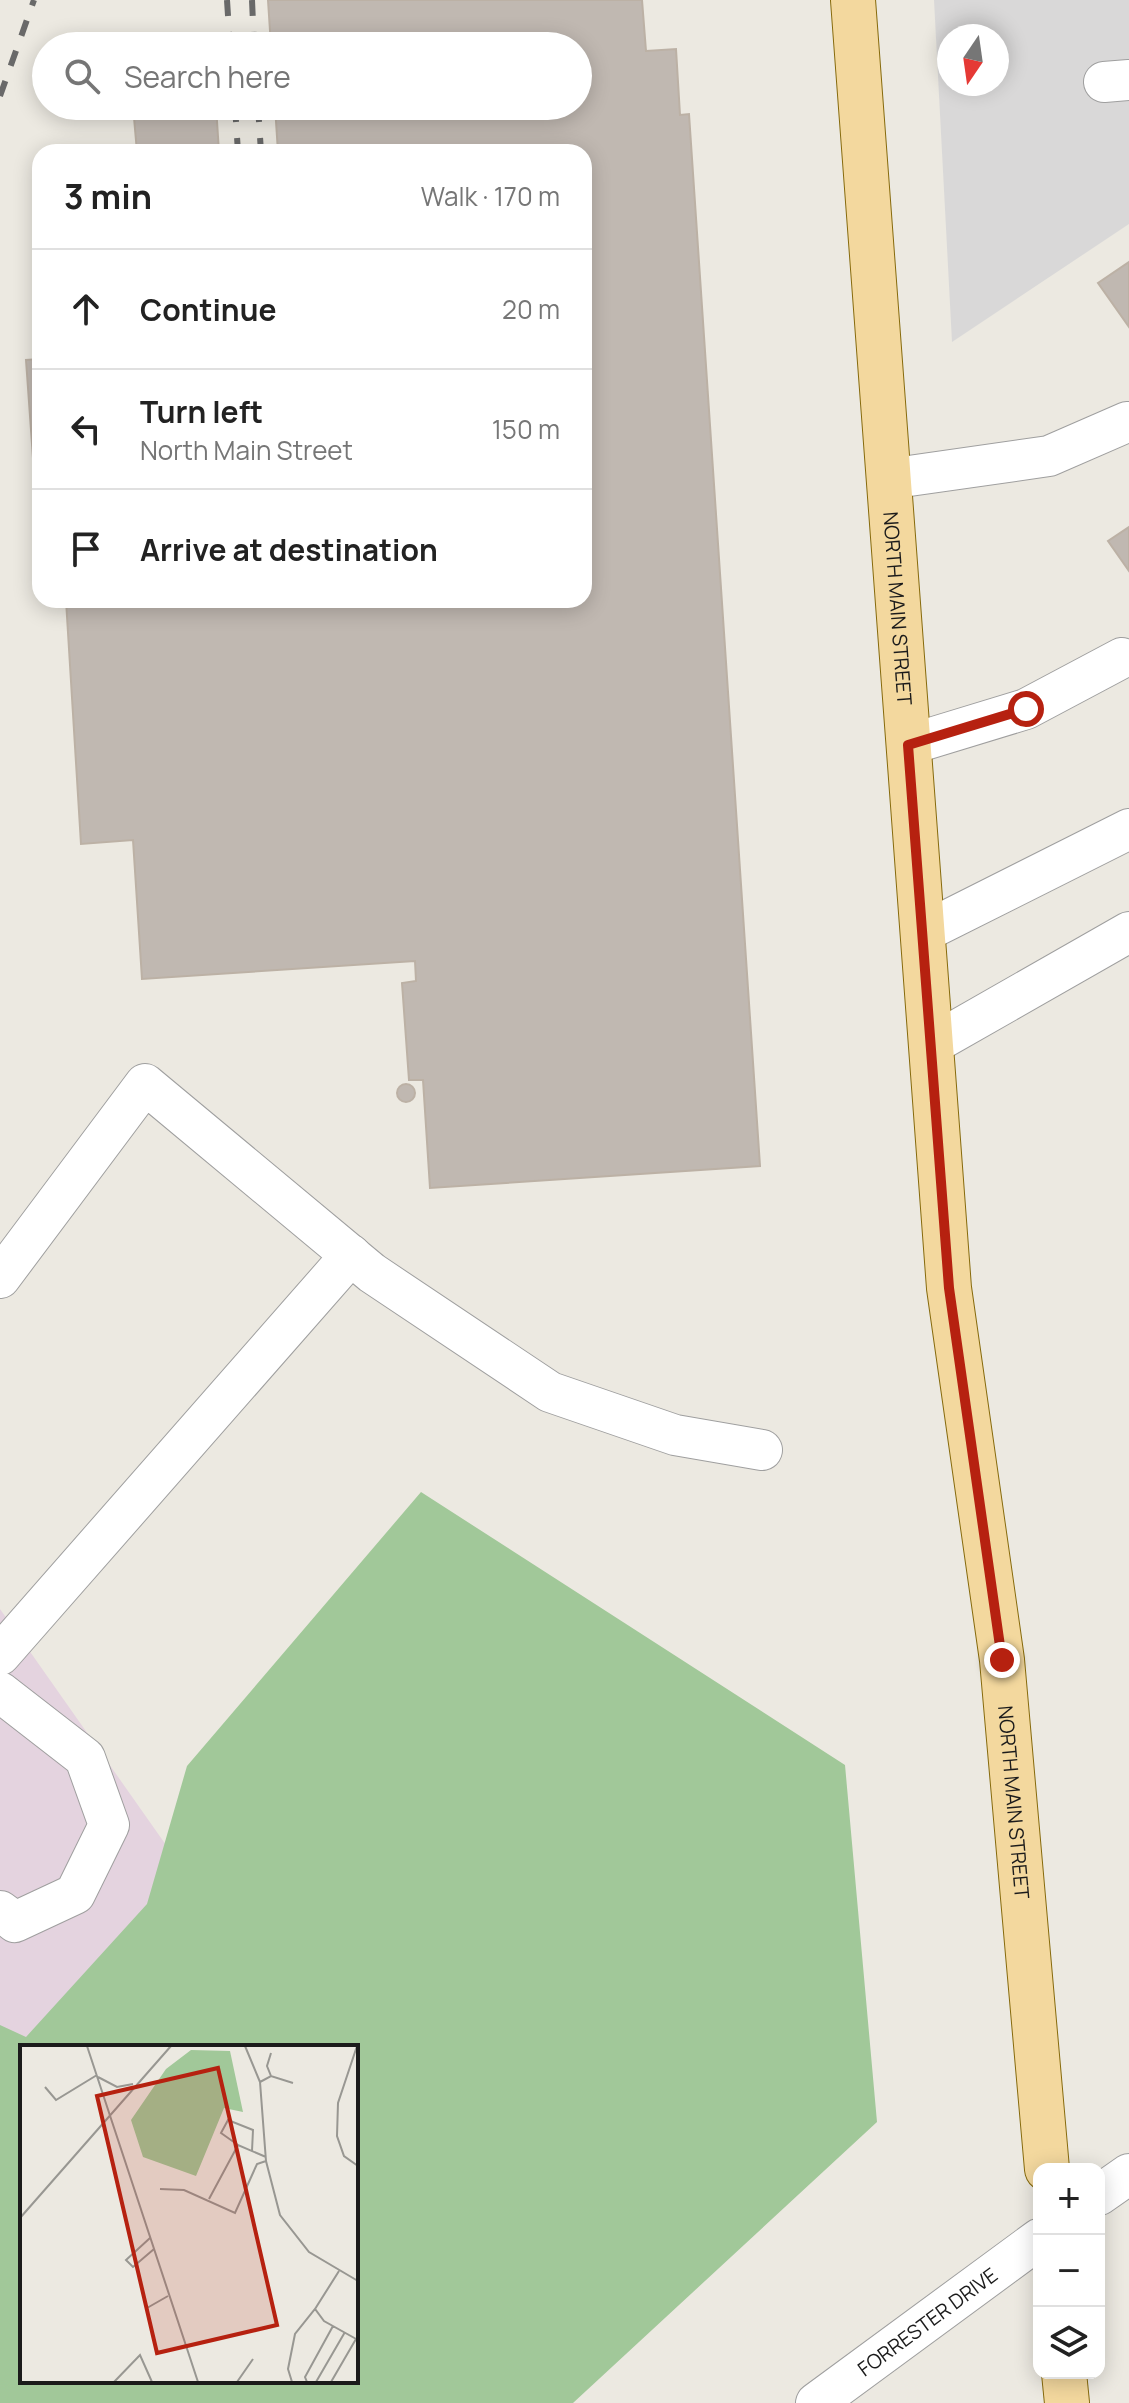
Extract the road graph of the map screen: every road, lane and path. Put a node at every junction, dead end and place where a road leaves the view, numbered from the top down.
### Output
1 (853, 0) edge
2 (1127, 422) dead end
3 (888, 479) junction
4 (1122, 658) dead end
5 (908, 745) junction
6 (1129, 829) edge
7 (1129, 932) edge
8 (922, 933) junction
9 (931, 1045) junction
10 (351, 1255) junction
11 (0, 1278) edge
12 (762, 1450) dead end
13 (0, 1655) edge
14 (0, 1692) edge
15 (0, 1911) edge
16 (1046, 2163) edge
17 (1129, 2174) edge
18 (1105, 2191) edge
19 (1033, 2243) edge
20 (1065, 2379) edge
21 (816, 2403) edge
22 (1067, 2403) edge

1 - 3 main road, NORTH MAIN STREET
2 - 3 street
3 - 5 main road, NORTH MAIN STREET
4 - 5 street
5 - 8 main road, NORTH MAIN STREET
6 - 8 street
7 - 9 street
8 - 9 main road, NORTH MAIN STREET
9 - 16 main road, NORTH MAIN STREET
10 - 11 street
10 - 12 street
10 - 13 street
14 - 15 street
17 - 18 street
19 - 21 street, FORRESTER DRIVE
20 - 22 main road

